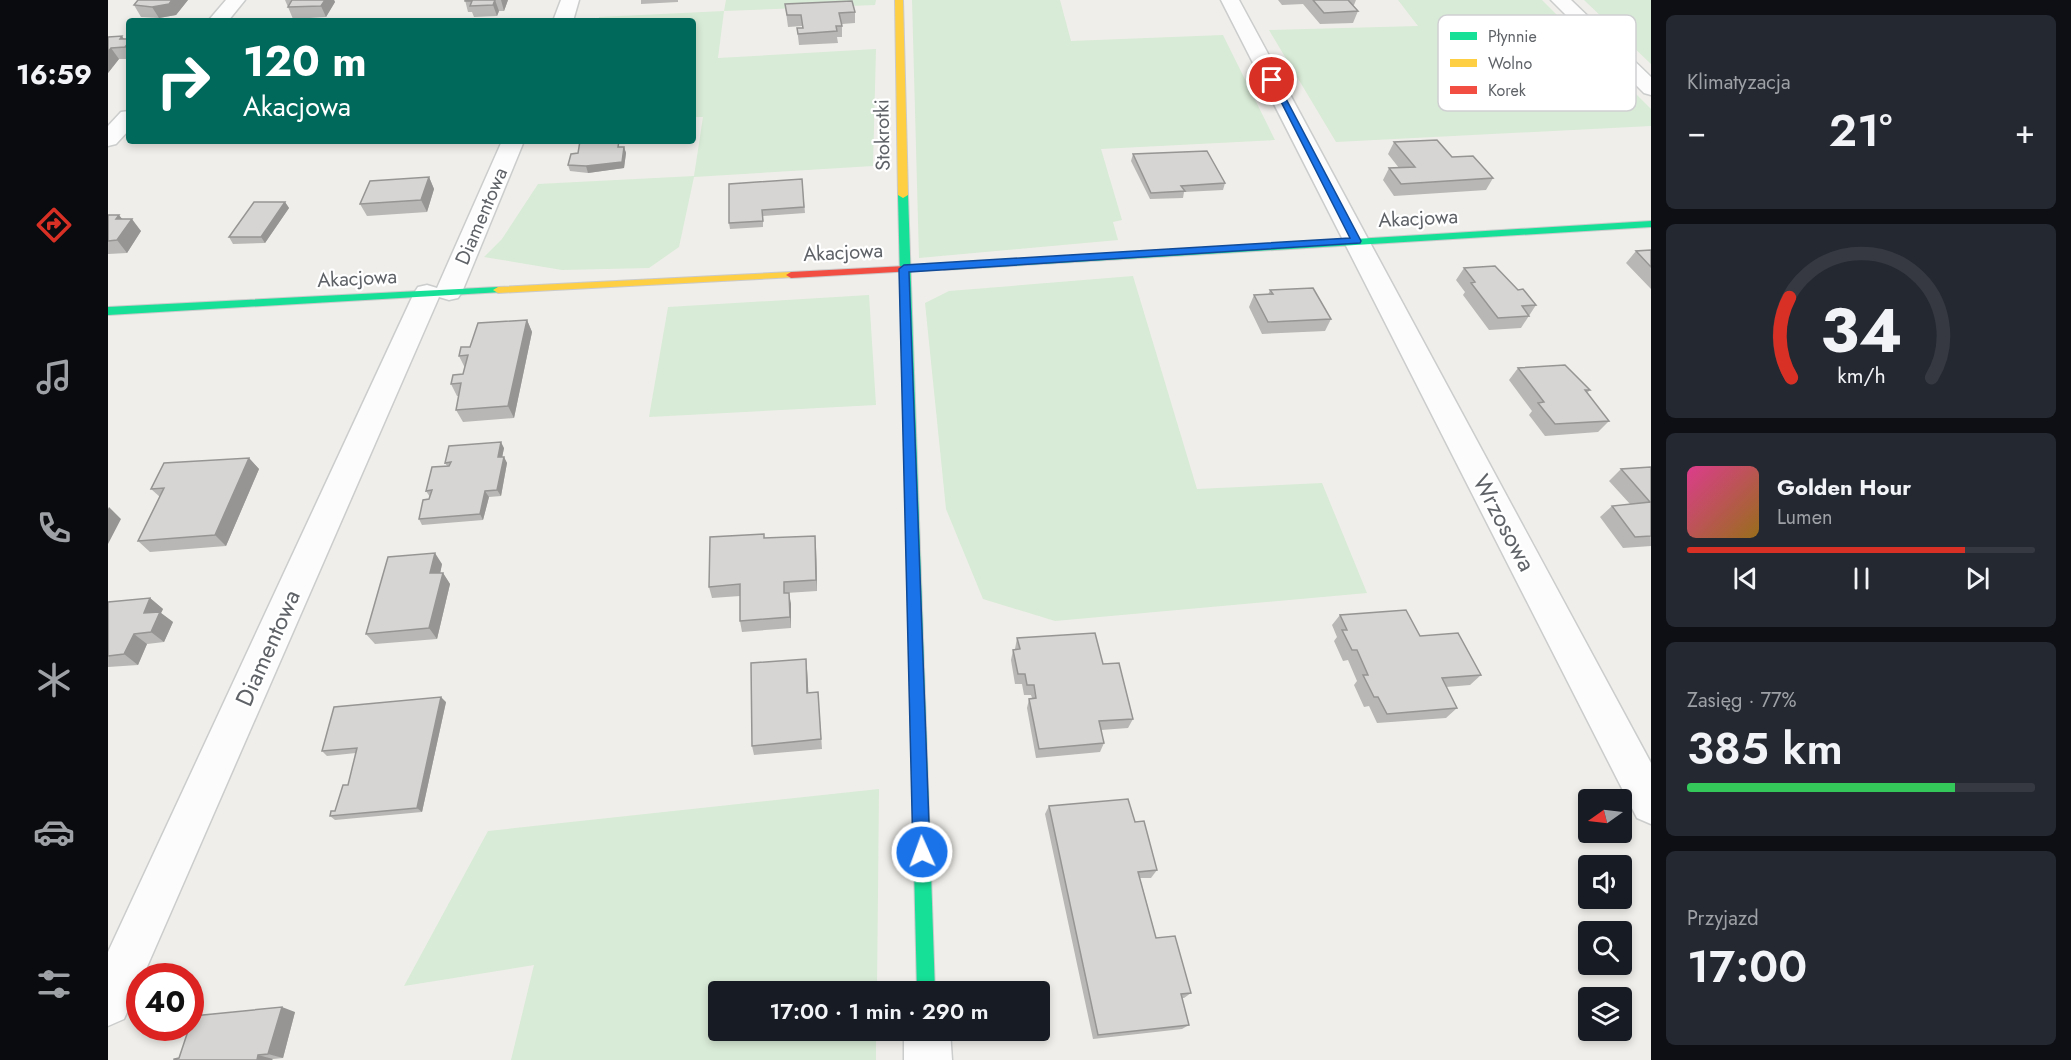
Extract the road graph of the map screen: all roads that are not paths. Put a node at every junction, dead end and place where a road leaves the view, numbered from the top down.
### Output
1 (236, 0) edge
2 (570, 0) edge
3 (899, 0) edge
4 (1230, 0) edge
5 (1560, 0) edge
6 (1575, 15) edge
7 (221, 18) edge
8 (564, 18) edge
9 (1636, 74) edge
10 (1651, 89) edge
11 (126, 120) edge
12 (108, 139) edge
13 (512, 144) edge
14 (1651, 224) edge
15 (1356, 241) junction
16 (904, 269) junction
17 (438, 292) junction
18 (108, 311) edge
19 (1651, 804) edge
20 (926, 981) edge
21 (108, 1003) edge
22 (927, 1041) edge
23 (928, 1060) edge

1 - 7 street
2 - 8 street
3 - 16 street, Stokrotki
4 - 15 street, Wrzosowa
5 - 6 street
9 - 10 street
11 - 12 street
13 - 17 street, Diamentowa
14 - 15 street, Akacjowa
15 - 16 street, Akacjowa
15 - 19 street, Wrzosowa
16 - 17 street, Akacjowa
16 - 20 street, Stokrotki
17 - 18 street, Akacjowa
17 - 21 street, Diamentowa
22 - 23 street

